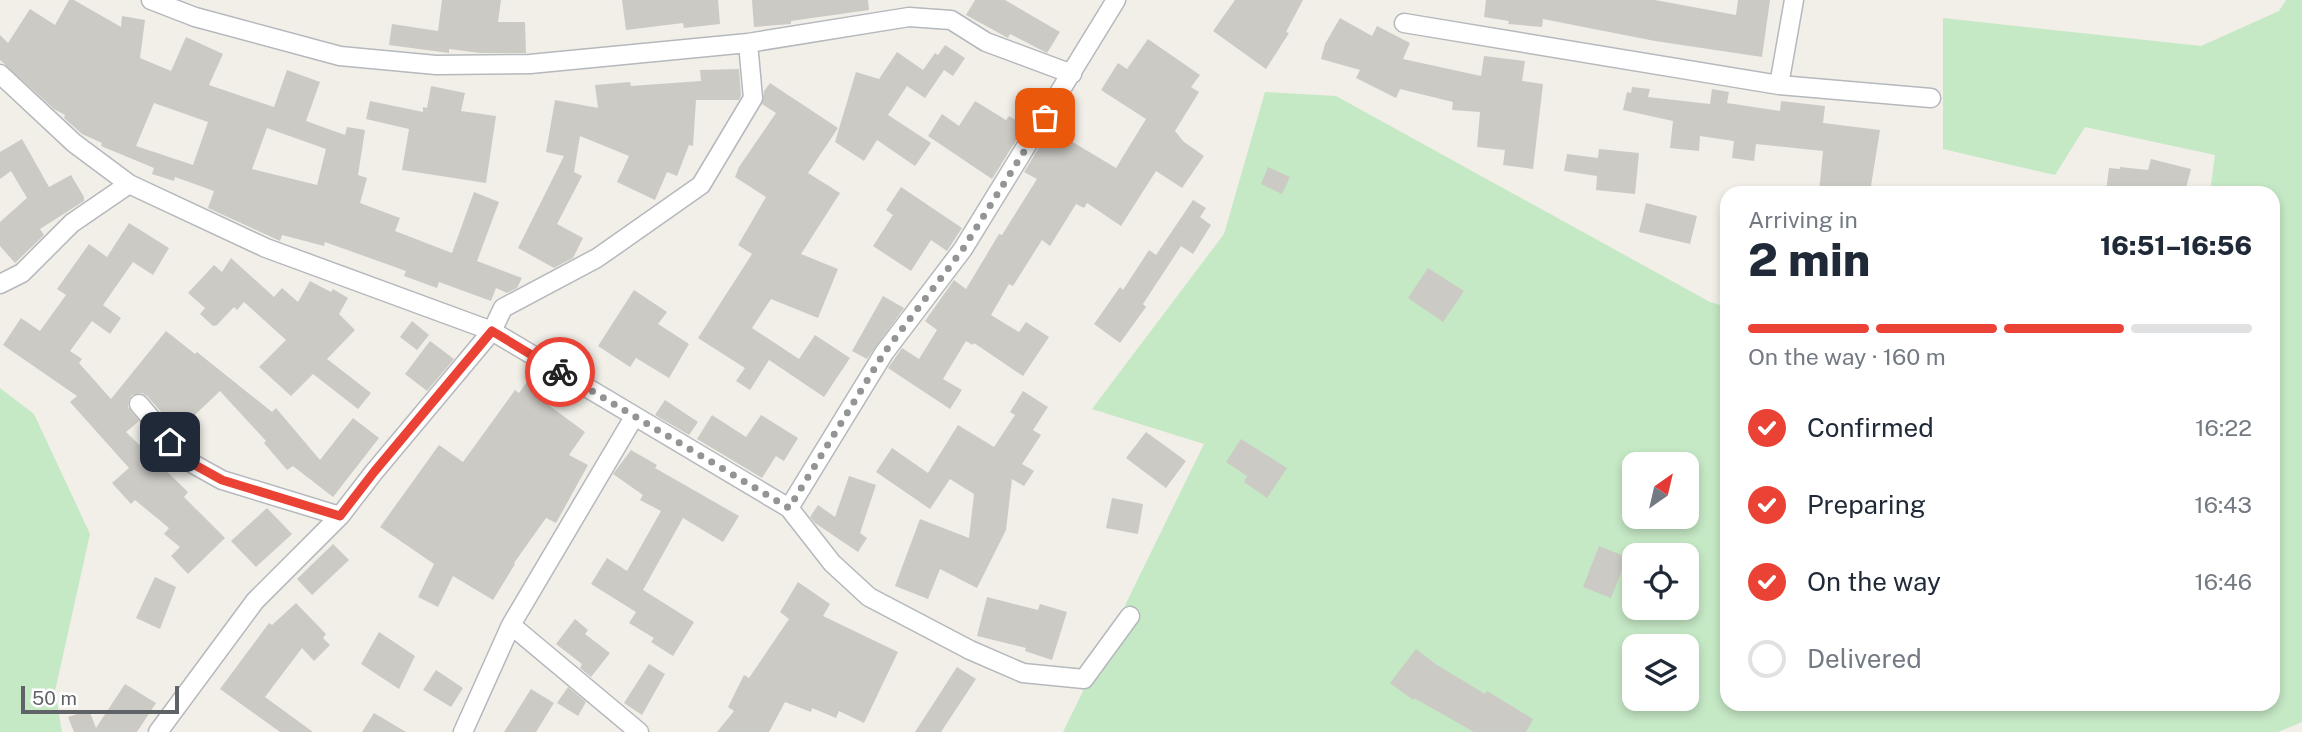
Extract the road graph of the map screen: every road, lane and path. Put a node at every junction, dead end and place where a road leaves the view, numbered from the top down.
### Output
1 (151, 0) edge
2 (1116, 0) edge
3 (1794, 0) edge
4 (1404, 23) dead end
5 (748, 43) junction
6 (0, 74) edge
7 (1072, 74) junction
8 (1779, 85) junction
9 (1931, 98) dead end
10 (129, 184) junction
11 (0, 285) edge
12 (492, 331) junction
13 (139, 404) dead end
14 (634, 417) junction
15 (789, 508) junction
16 (340, 516) junction
17 (1130, 616) dead end
18 (511, 625) junction
19 (158, 732) edge
20 (463, 732) edge
21 (639, 732) edge

1 - 5 street
2 - 7 street
3 - 8 street
4 - 8 street
5 - 7 street
5 - 12 street
6 - 10 street
7 - 15 street
8 - 9 street
10 - 11 street
10 - 12 street
12 - 14 street
12 - 16 street
13 - 16 street
14 - 15 street
14 - 18 street
15 - 17 street
16 - 19 street
18 - 20 street
18 - 21 street

